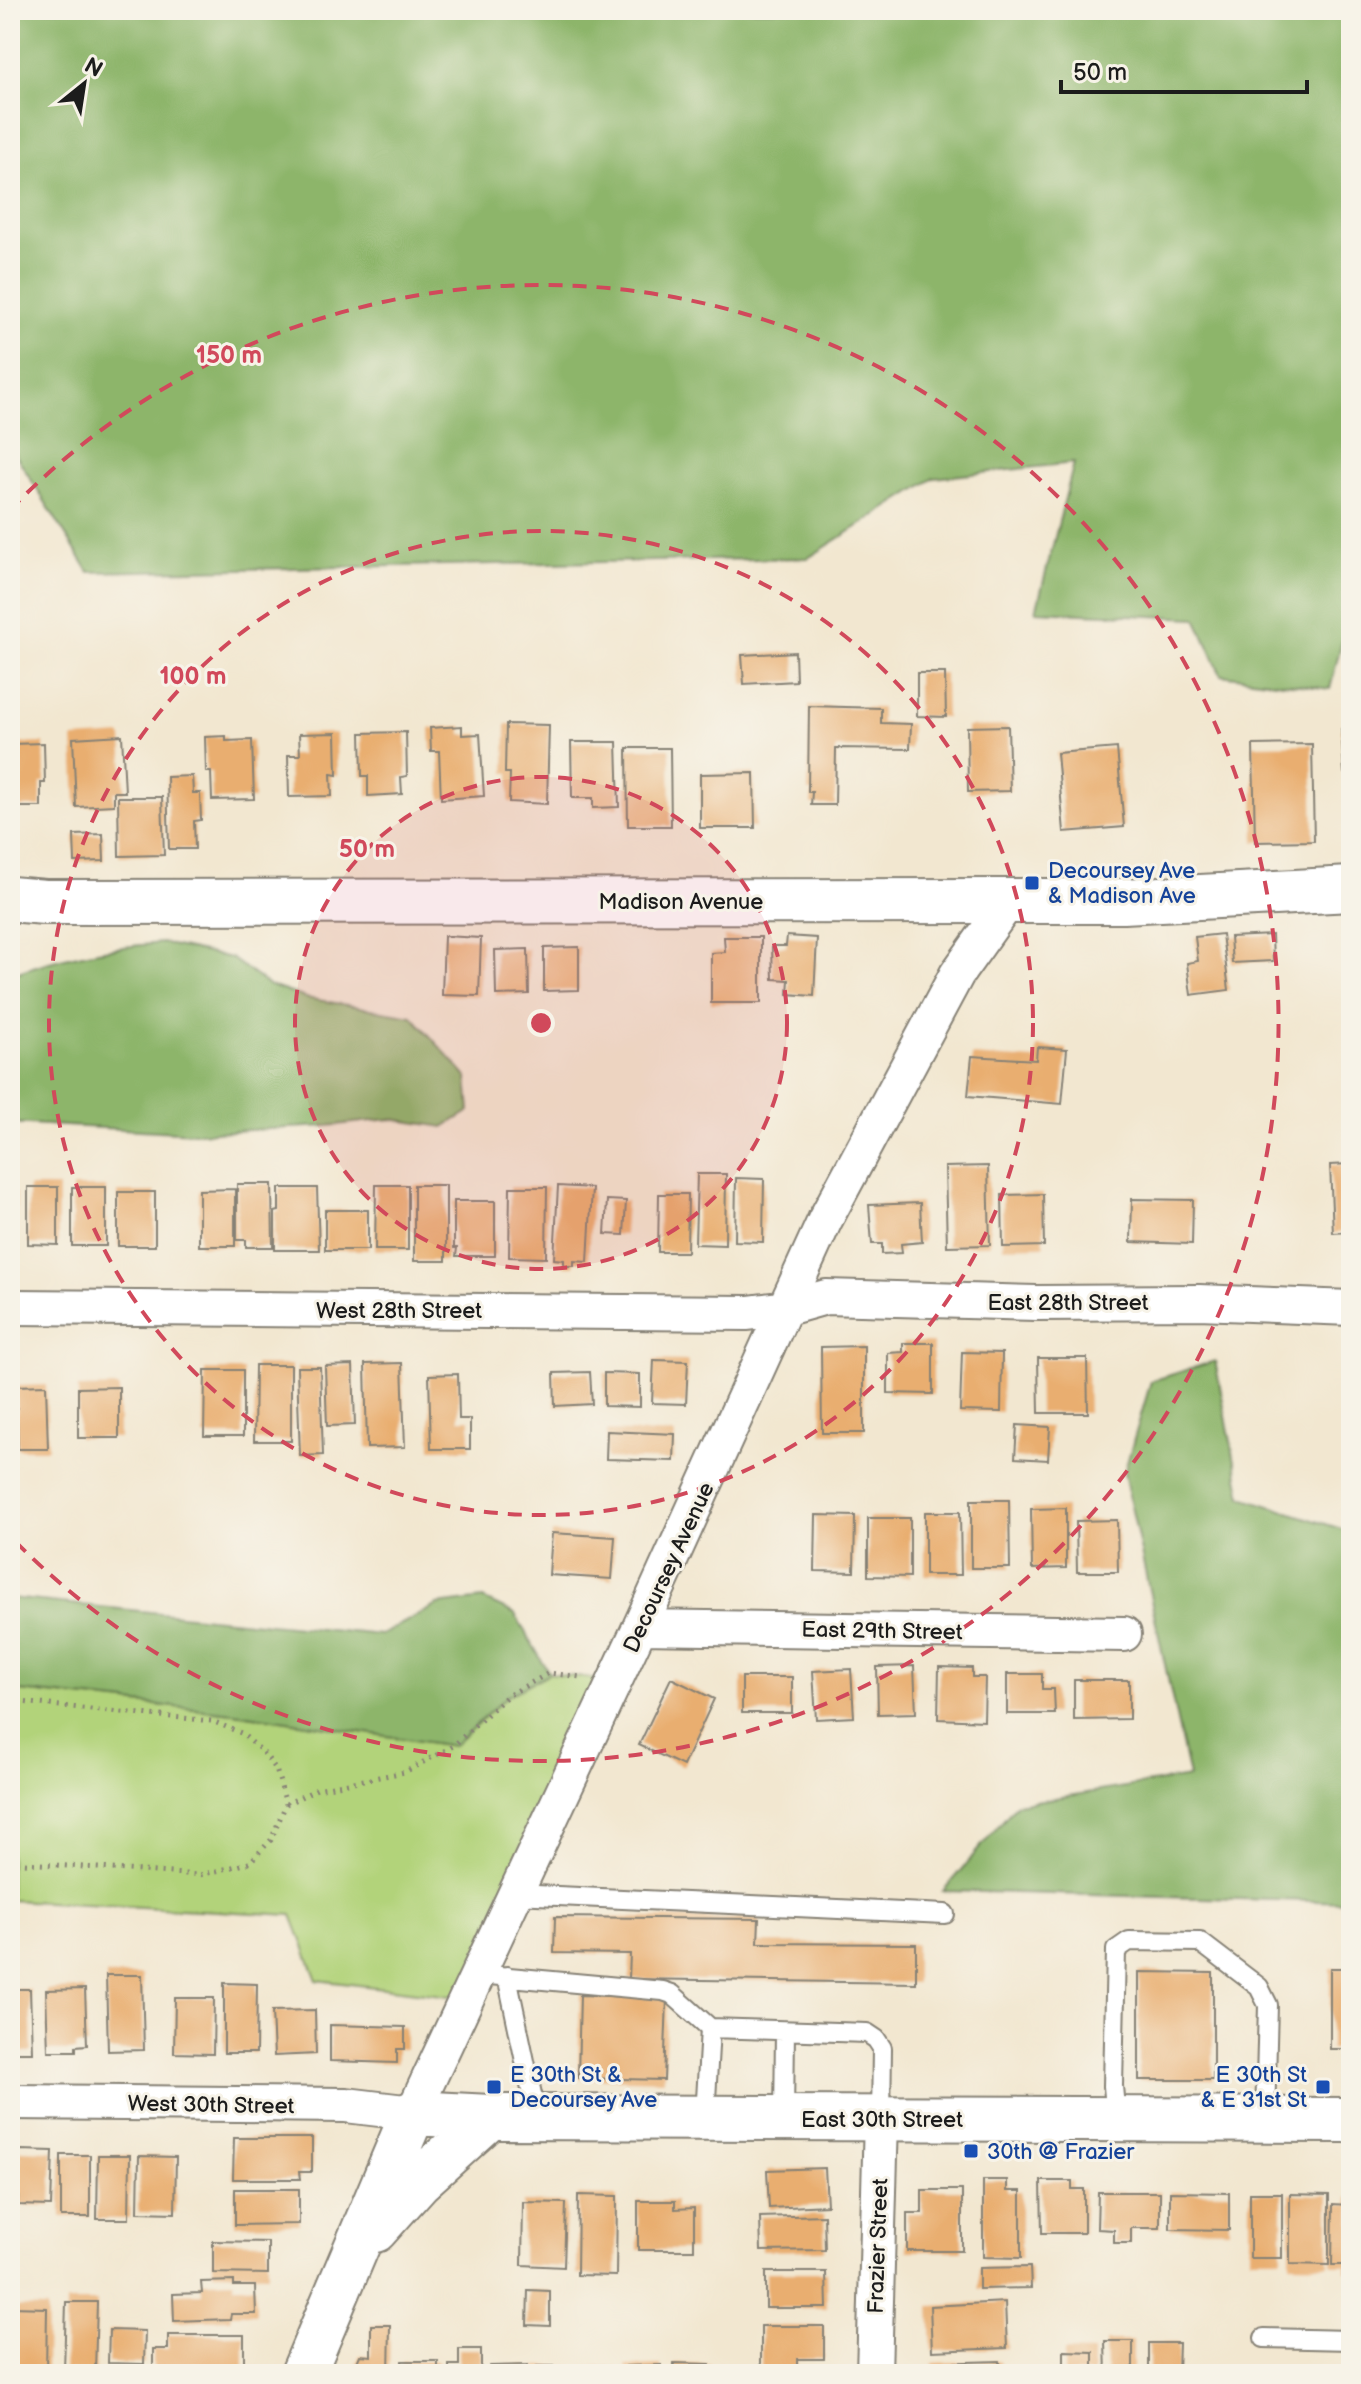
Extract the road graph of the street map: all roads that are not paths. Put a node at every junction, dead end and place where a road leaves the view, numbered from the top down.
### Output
1 (1351, 889) edge
2 (10, 899) edge
3 (1009, 901) junction
4 (10, 1307) edge
5 (787, 1308) junction
6 (1351, 1308) edge
7 (640, 1627) junction
8 (1124, 1634) dead end
9 (515, 1894) junction
10 (945, 1914) dead end
11 (493, 1975) junction
12 (710, 2028) junction
13 (785, 2031) junction
14 (10, 2102) edge
15 (413, 2113) junction
16 (490, 2117) junction
17 (537, 2118) junction
18 (705, 2118) junction
19 (784, 2118) junction
20 (881, 2119) junction
21 (1116, 2119) junction
22 (1265, 2119) junction
23 (1351, 2120) edge
24 (355, 2248) junction
25 (1264, 2338) dead end
26 (1351, 2340) edge
27 (303, 2374) edge
28 (874, 2374) edge

1 - 3 main road, Madison Avenue
2 - 3 main road, Madison Avenue
3 - 5 street, Decoursey Avenue
4 - 5 street, West 28th Street
5 - 6 street, East 28th Street
5 - 7 street, Decoursey Avenue
7 - 8 street, East 29th Street
7 - 9 street, Decoursey Avenue
9 - 10 lane
9 - 11 street, Decoursey Avenue
11 - 12 lane
11 - 15 street, Decoursey Avenue
11 - 17 lane
12 - 13 lane
12 - 18 lane
13 - 19 lane
13 - 20 lane
14 - 15 street, West 30th Street
15 - 16 main road, East 30th Street
15 - 24 main road, Decoursey Avenue
16 - 17 main road, East 30th Street
16 - 24 main road, Decoursey Avenue
17 - 18 main road, East 30th Street
18 - 19 main road, East 30th Street
19 - 20 main road, East 30th Street
20 - 21 main road, East 30th Street
20 - 28 street, Frazier Street
21 - 22 main road, East 30th Street
21 - 22 lane
22 - 23 main road, East 30th Street
24 - 27 main road, Decoursey Avenue
25 - 26 lane

